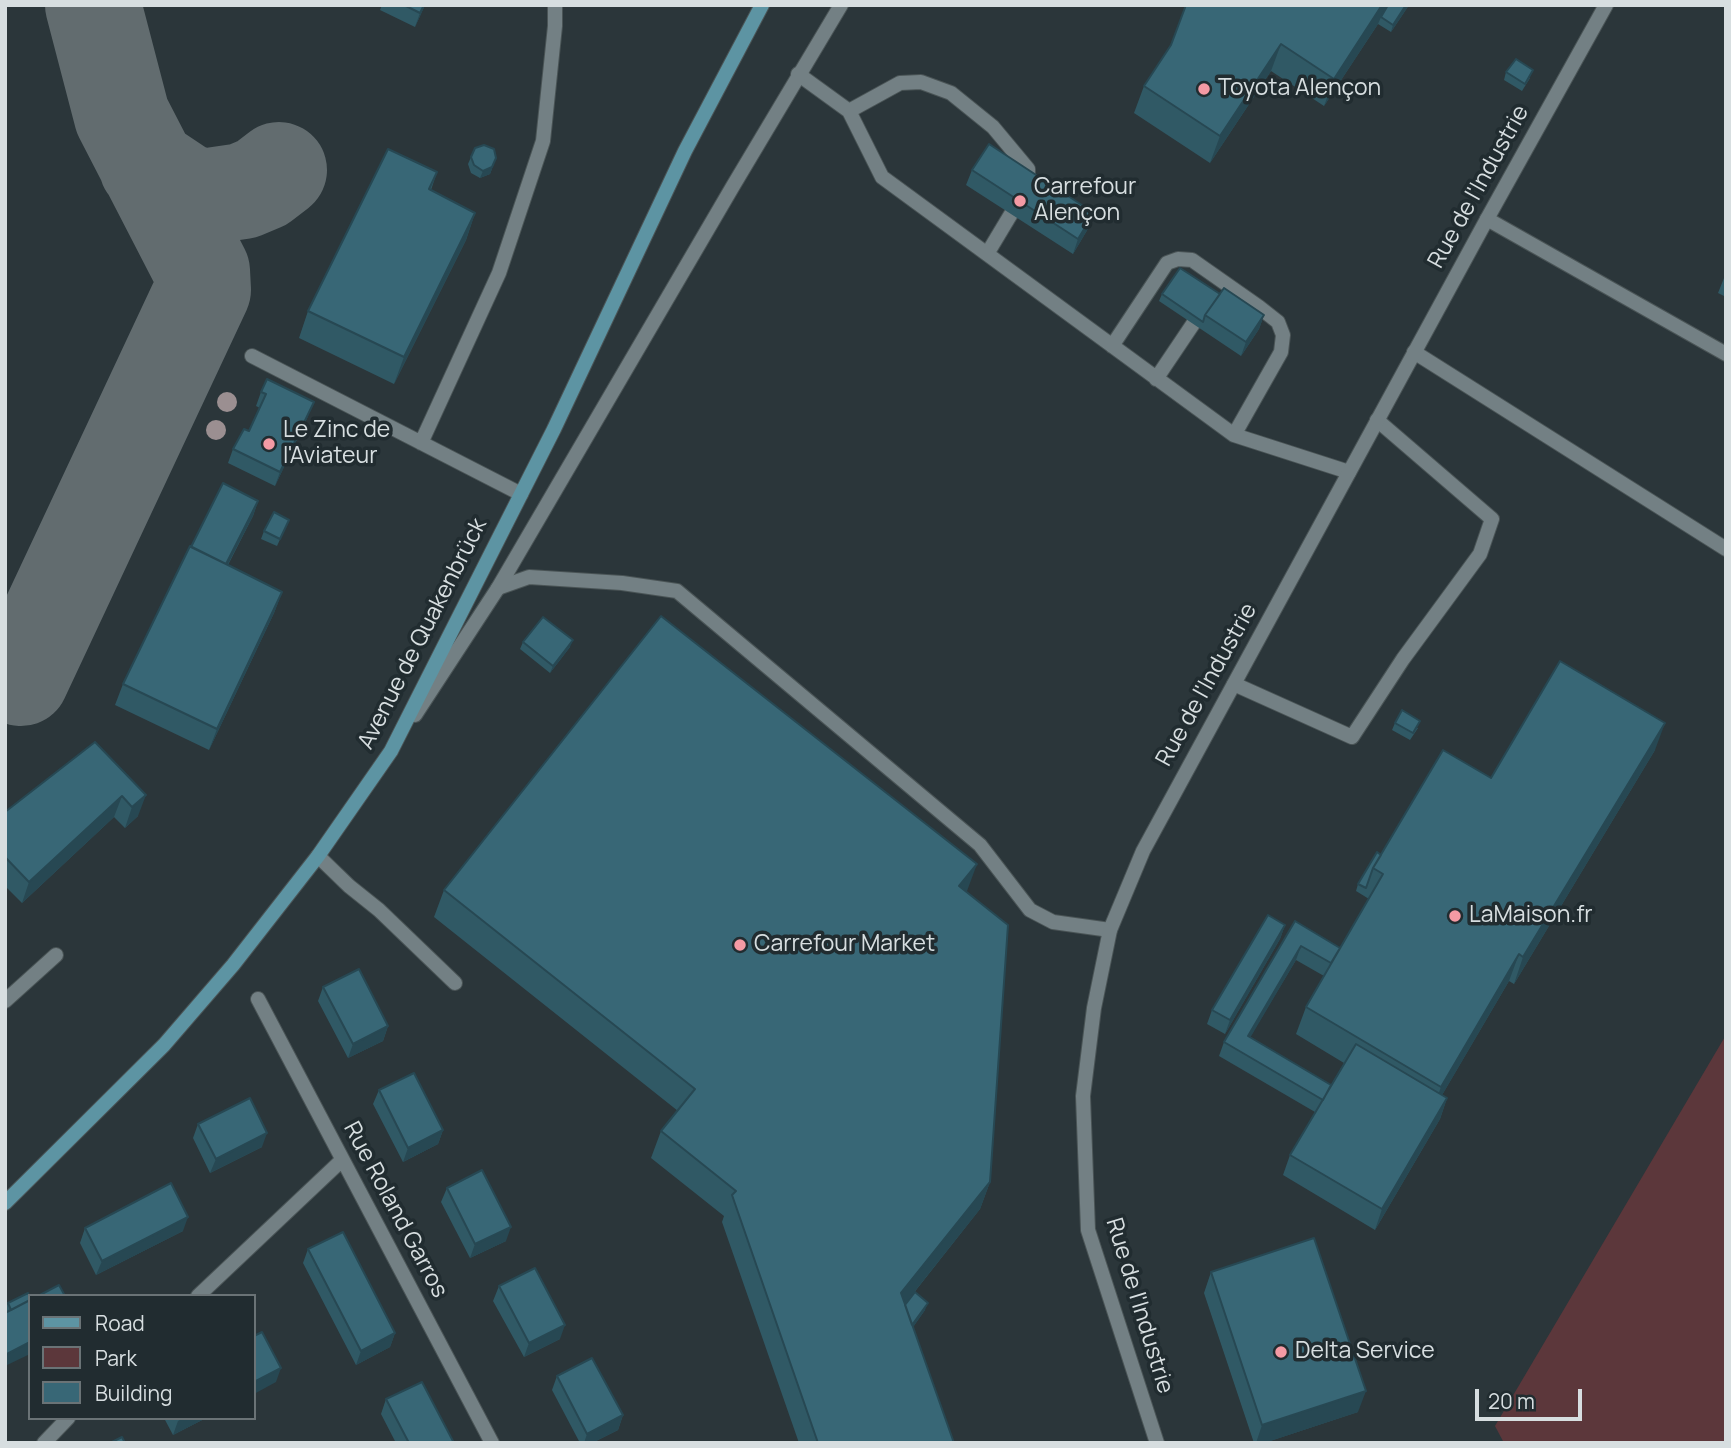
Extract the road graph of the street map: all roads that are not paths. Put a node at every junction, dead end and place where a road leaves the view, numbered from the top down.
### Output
1 (555, 5) edge
2 (762, 5) edge
3 (841, 5) edge
4 (1606, 5) edge
5 (798, 74) junction
6 (849, 111) junction
7 (1028, 187) edge
8 (1011, 214) edge
9 (1487, 219) junction
10 (987, 254) junction
11 (1221, 281) junction
12 (1211, 297) edge
13 (1193, 324) edge
14 (1112, 346) junction
15 (1414, 352) junction
16 (1726, 354) edge
17 (252, 356) dead end
18 (1156, 379) junction
19 (1377, 420) junction
20 (1234, 435) junction
21 (421, 443) junction
22 (1349, 472) junction
23 (521, 494) junction
24 (1726, 549) edge
25 (498, 589) junction
26 (1234, 684) junction
27 (391, 751) junction
28 (317, 856) junction
29 (1110, 930) junction
30 (56, 955) dead end
31 (455, 983) dead end
32 (258, 999) dead end
33 (5, 1001) edge
34 (342, 1160) junction
35 (5, 1203) edge
36 (200, 1294) edge
37 (66, 1420) edge
38 (44, 1443) edge
39 (492, 1443) edge
40 (1157, 1443) edge

1 - 21 street
2 - 23 main road, Avenue de Quakenbrück
3 - 5 street
4 - 9 street, Rue de l'Industrie
5 - 6 street
5 - 25 street
6 - 7 street
6 - 10 street
8 - 10 street
9 - 15 street, Rue de l'Industrie
9 - 16 street
10 - 14 street
11 - 12 street
11 - 14 street
11 - 20 street
13 - 18 street
14 - 18 street
15 - 19 street, Rue de l'Industrie
15 - 24 street
17 - 21 street
18 - 20 street
19 - 22 street, Rue de l'Industrie
19 - 26 street
20 - 22 street
21 - 23 street
22 - 26 street, Rue de l'Industrie
23 - 27 main road, Avenue de Quakenbrück
25 - 27 street
25 - 29 street
26 - 29 street, Rue de l'Industrie
27 - 28 main road, Avenue de Quakenbrück
28 - 31 street
28 - 35 main road, Avenue de Quakenbrück
29 - 40 street, Rue de l'Industrie
30 - 33 street
32 - 34 street, Rue Roland Garros
34 - 36 street
34 - 39 street, Rue Roland Garros
37 - 38 street

